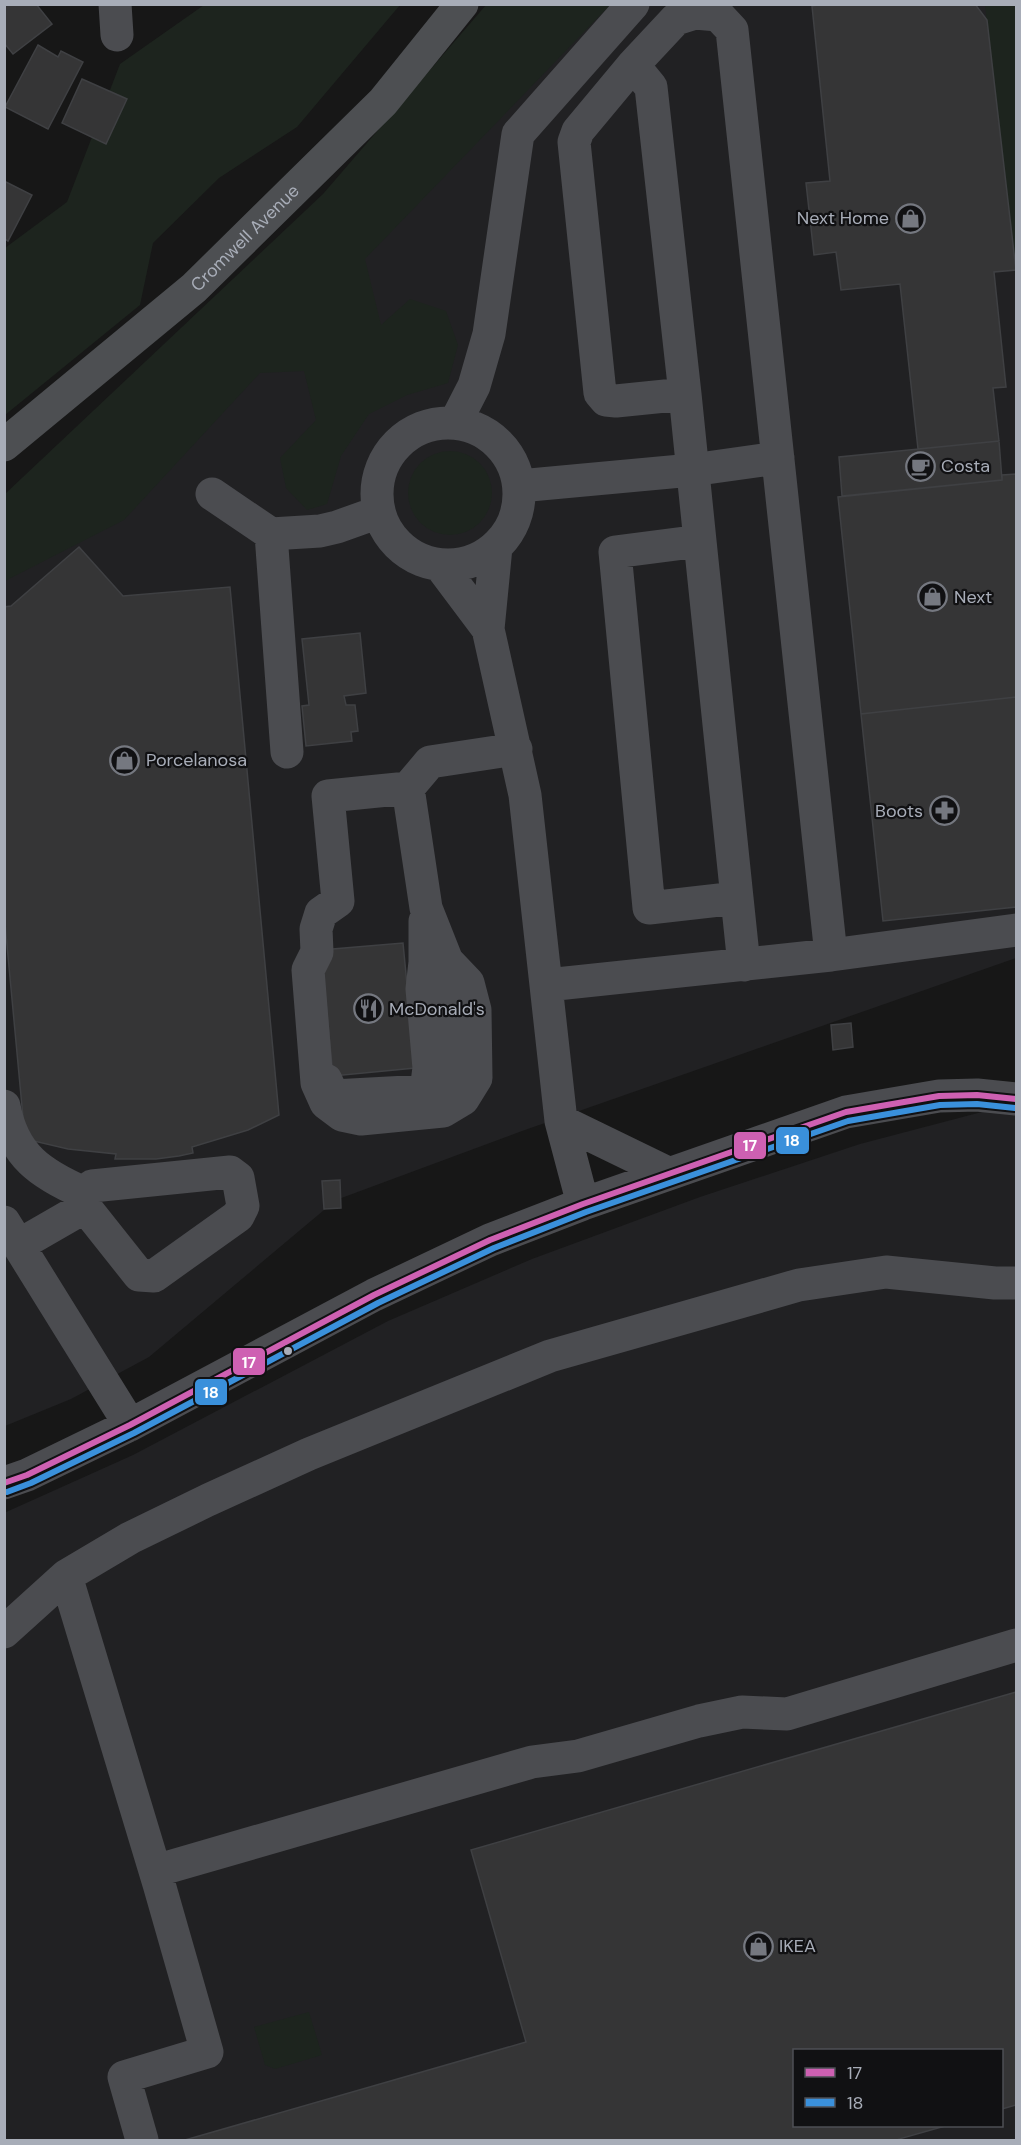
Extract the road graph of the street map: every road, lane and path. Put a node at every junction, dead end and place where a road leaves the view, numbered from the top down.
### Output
1 (462, 4) edge
2 (633, 4) edge
3 (633, 65) junction
4 (685, 394) junction
5 (455, 423) junction
6 (4, 445) edge
7 (778, 459) junction
8 (692, 470) junction
9 (519, 486) junction
10 (212, 494) dead end
11 (380, 512) junction
12 (271, 534) junction
13 (700, 541) junction
14 (496, 547) junction
15 (440, 565) junction
16 (488, 629) junction
17 (516, 748) junction
18 (286, 752) dead end
19 (408, 788) junction
20 (737, 898) junction
21 (426, 908) junction
22 (1017, 930) edge
23 (317, 952) junction
24 (831, 955) junction
25 (744, 965) junction
26 (547, 985) junction
27 (1017, 1099) edge
28 (4, 1106) edge
29 (561, 1121) junction
30 (668, 1173) junction
31 (583, 1203) junction
32 (12, 1234) edge
33 (1017, 1283) edge
34 (130, 1425) junction
35 (4, 1483) edge
36 (66, 1575) junction
37 (4, 1632) edge
38 (1017, 1645) edge
39 (155, 1871) junction
40 (142, 2140) edge

1 - 6 main road, Cromwell Avenue
2 - 5 street
3 - 4 street
3 - 4 street
3 - 7 street
4 - 8 street
5 - 9 street
5 - 11 street
7 - 8 street
7 - 24 street
8 - 9 street
8 - 13 street
9 - 14 street
10 - 12 street
11 - 12 street
11 - 15 street
12 - 18 street
13 - 20 street
13 - 20 street
14 - 15 street
14 - 16 street
15 - 16 street
16 - 17 street
17 - 19 street
17 - 26 street
19 - 21 street
19 - 23 street
20 - 25 street
21 - 23 street
21 - 23 street
22 - 24 street
24 - 25 street
25 - 26 street
26 - 29 street
27 - 30 street
28 - 32 street
29 - 30 street
29 - 31 street
30 - 31 street
31 - 34 street
32 - 34 street
33 - 36 street
34 - 35 street
36 - 37 street
36 - 39 street
38 - 39 street
39 - 40 street

